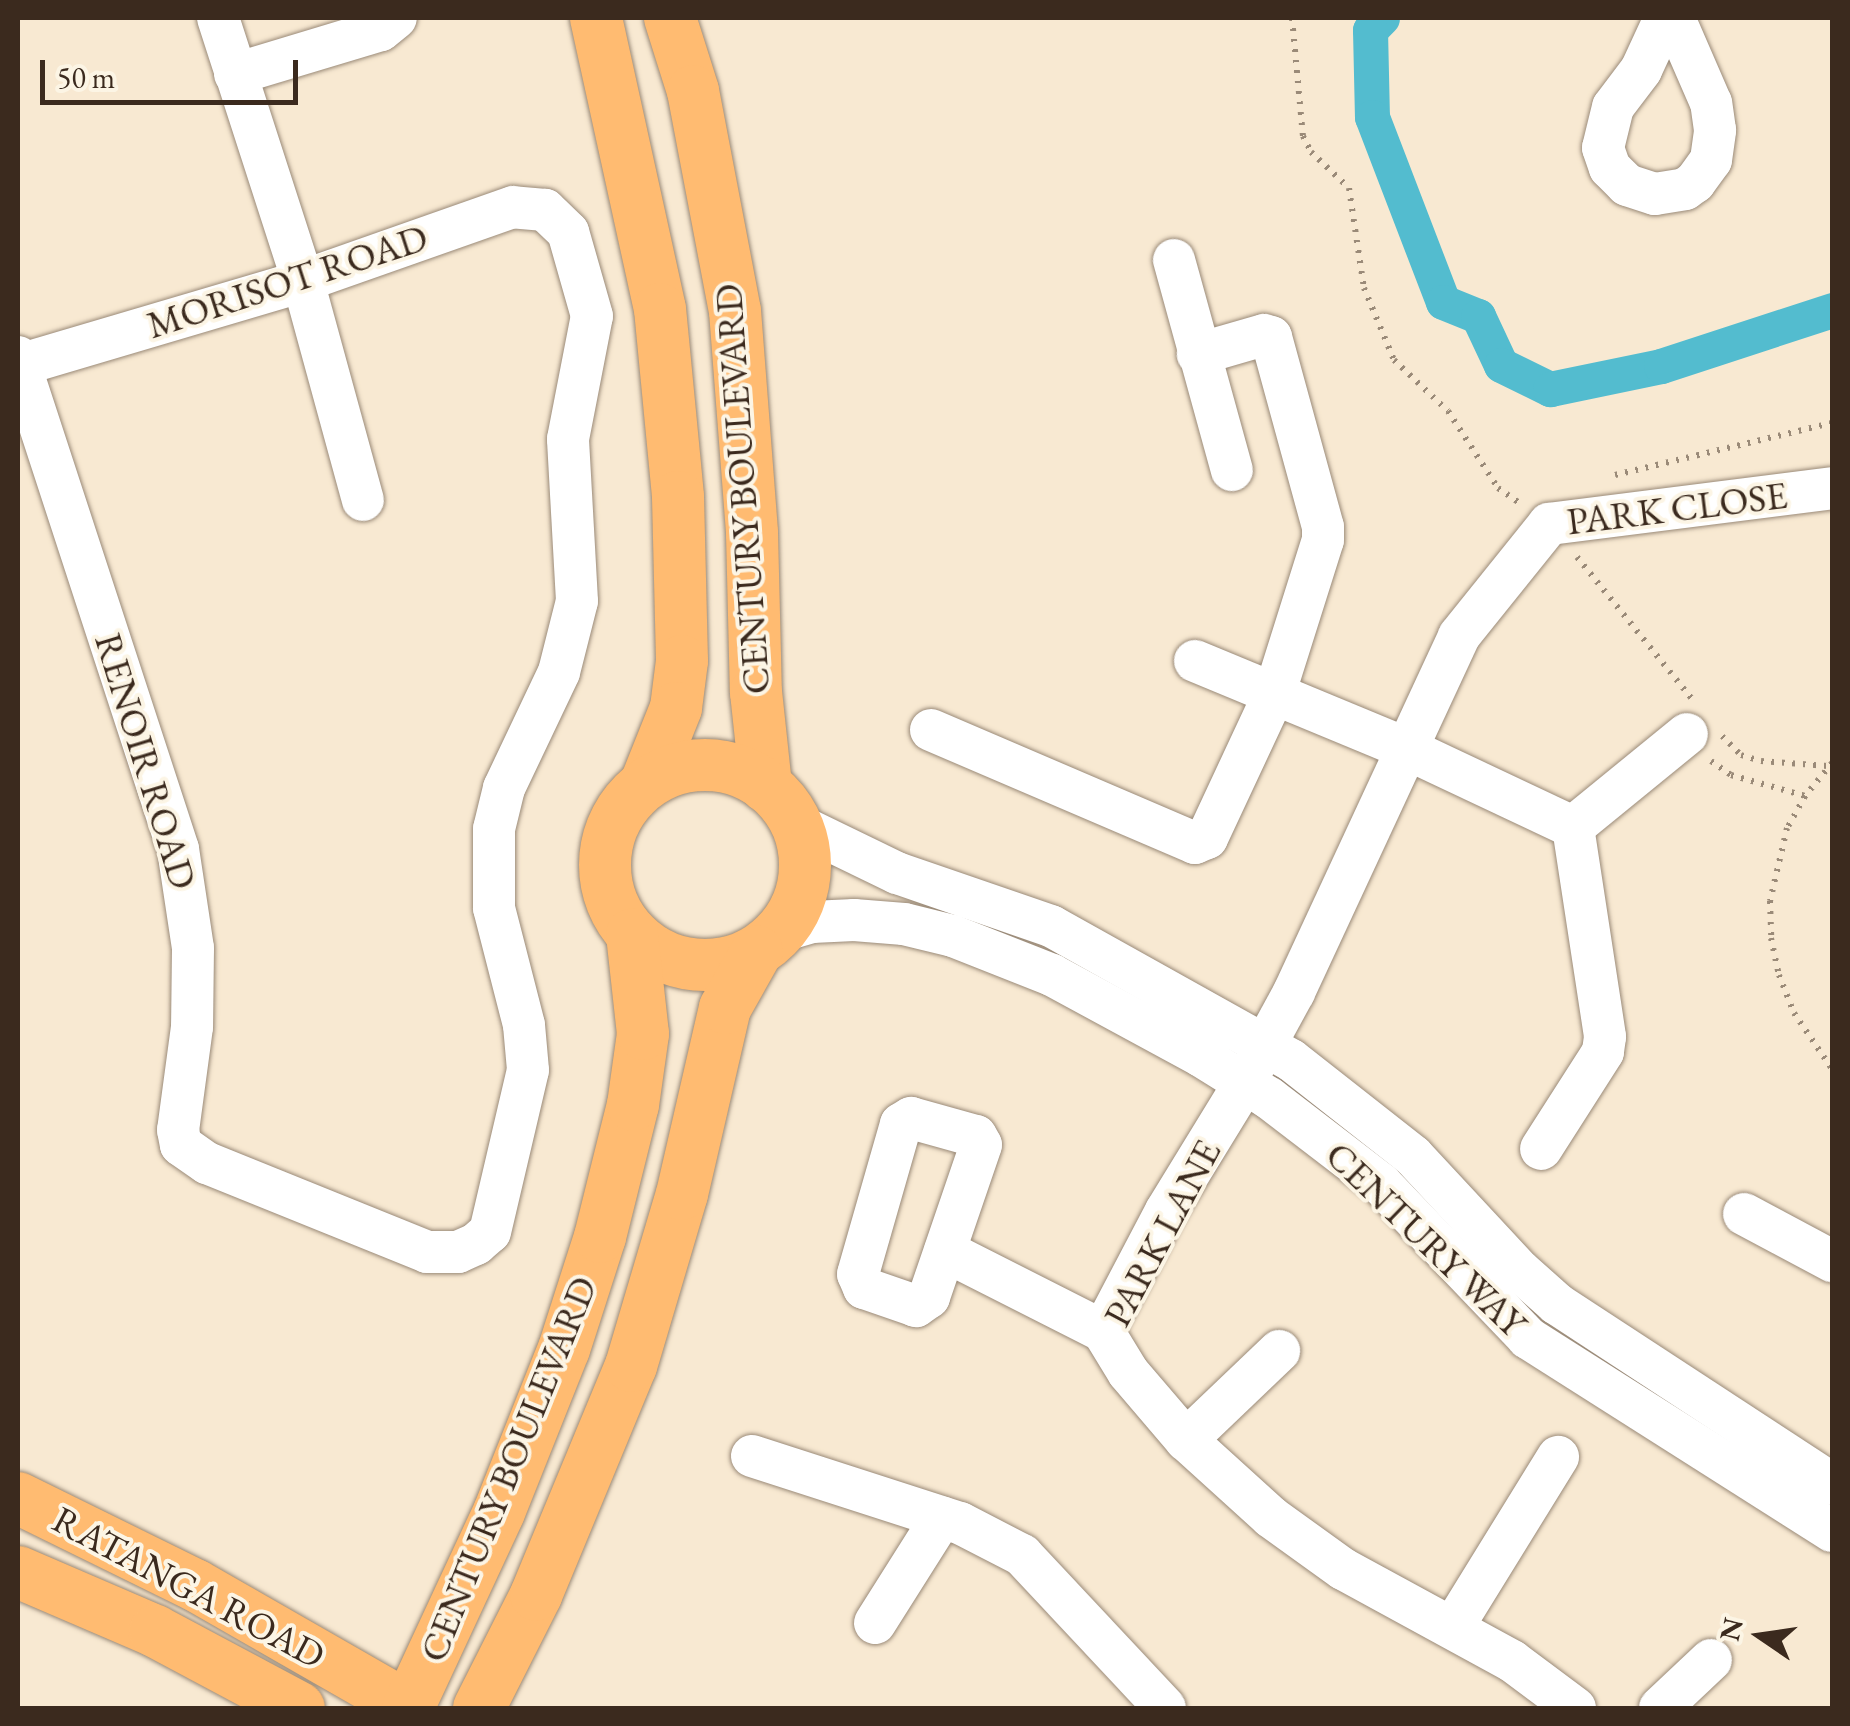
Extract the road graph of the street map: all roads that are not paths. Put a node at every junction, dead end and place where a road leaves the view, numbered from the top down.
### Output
1 (218, 18) edge
2 (396, 18) edge
3 (596, 18) edge
4 (670, 18) edge
5 (1665, 18) edge
6 (1674, 18) edge
7 (235, 74) junction
8 (1174, 260) dead end
9 (303, 281) junction
10 (1198, 354) junction
11 (19, 361) edge
12 (1232, 470) dead end
13 (1832, 488) edge
14 (362, 500) dead end
15 (1195, 661) dead end
16 (1274, 692) junction
17 (1699, 721) road end
18 (932, 730) dead end
19 (1405, 748) junction
20 (646, 783) junction
21 (781, 805) junction
22 (1573, 827) junction
23 (632, 935) junction
24 (769, 941) junction
25 (1266, 1045) junction
26 (1245, 1082) junction
27 (1541, 1149) dead end
28 (207, 1163) joint
29 (1744, 1214) dead end
30 (944, 1251) dead end
31 (1832, 1262) edge
32 (1103, 1331) junction
33 (1279, 1351) dead end
34 (1186, 1440) junction
35 (752, 1456) dead end
36 (1558, 1458) dead end
37 (1832, 1484) edge
38 (18, 1498) edge
39 (942, 1517) junction
40 (1832, 1530) edge
41 (31, 1574) edge
42 (874, 1623) dead end
43 (1452, 1627) junction
44 (1712, 1660) dead end
45 (299, 1708) edge
46 (409, 1708) edge
47 (479, 1708) edge
48 (1165, 1708) edge
49 (1575, 1708) edge
50 (1660, 1708) edge

1 - 7 street
2 - 7 street
3 - 20 main road, CENTURY BOULEVARD
4 - 21 main road, CENTURY BOULEVARD
5 - 6 street
7 - 9 street
8 - 10 street
9 - 11 street, MORISOT ROAD
9 - 14 street
9 - 28 street, MORISOT ROAD
10 - 12 street
10 - 16 street
11 - 28 street, RENOIR ROAD
13 - 19 street, PARK CLOSE
15 - 16 street
16 - 18 street
16 - 19 street
17 - 22 street
19 - 22 street
19 - 25 street, PARK LANE
20 - 21 main road
20 - 23 main road
21 - 24 main road
21 - 25 street, CENTURY WAY
22 - 27 street
23 - 24 main road
23 - 46 main road, CENTURY BOULEVARD
24 - 26 street, CENTURY WAY
24 - 47 main road, CENTURY BOULEVARD
25 - 26 street, PARK LANE
25 - 37 street, CENTURY WAY
26 - 32 street, PARK LANE
26 - 40 street, CENTURY WAY
29 - 31 street
30 - 32 street
32 - 34 street, PARK LANE
33 - 34 street
34 - 43 street, PARK LANE
35 - 39 street
36 - 43 street
38 - 46 main road, RATANGA ROAD
39 - 42 street
39 - 48 street
41 - 45 main road, RATANGA ROAD
43 - 49 street, PARK LANE
44 - 50 street

